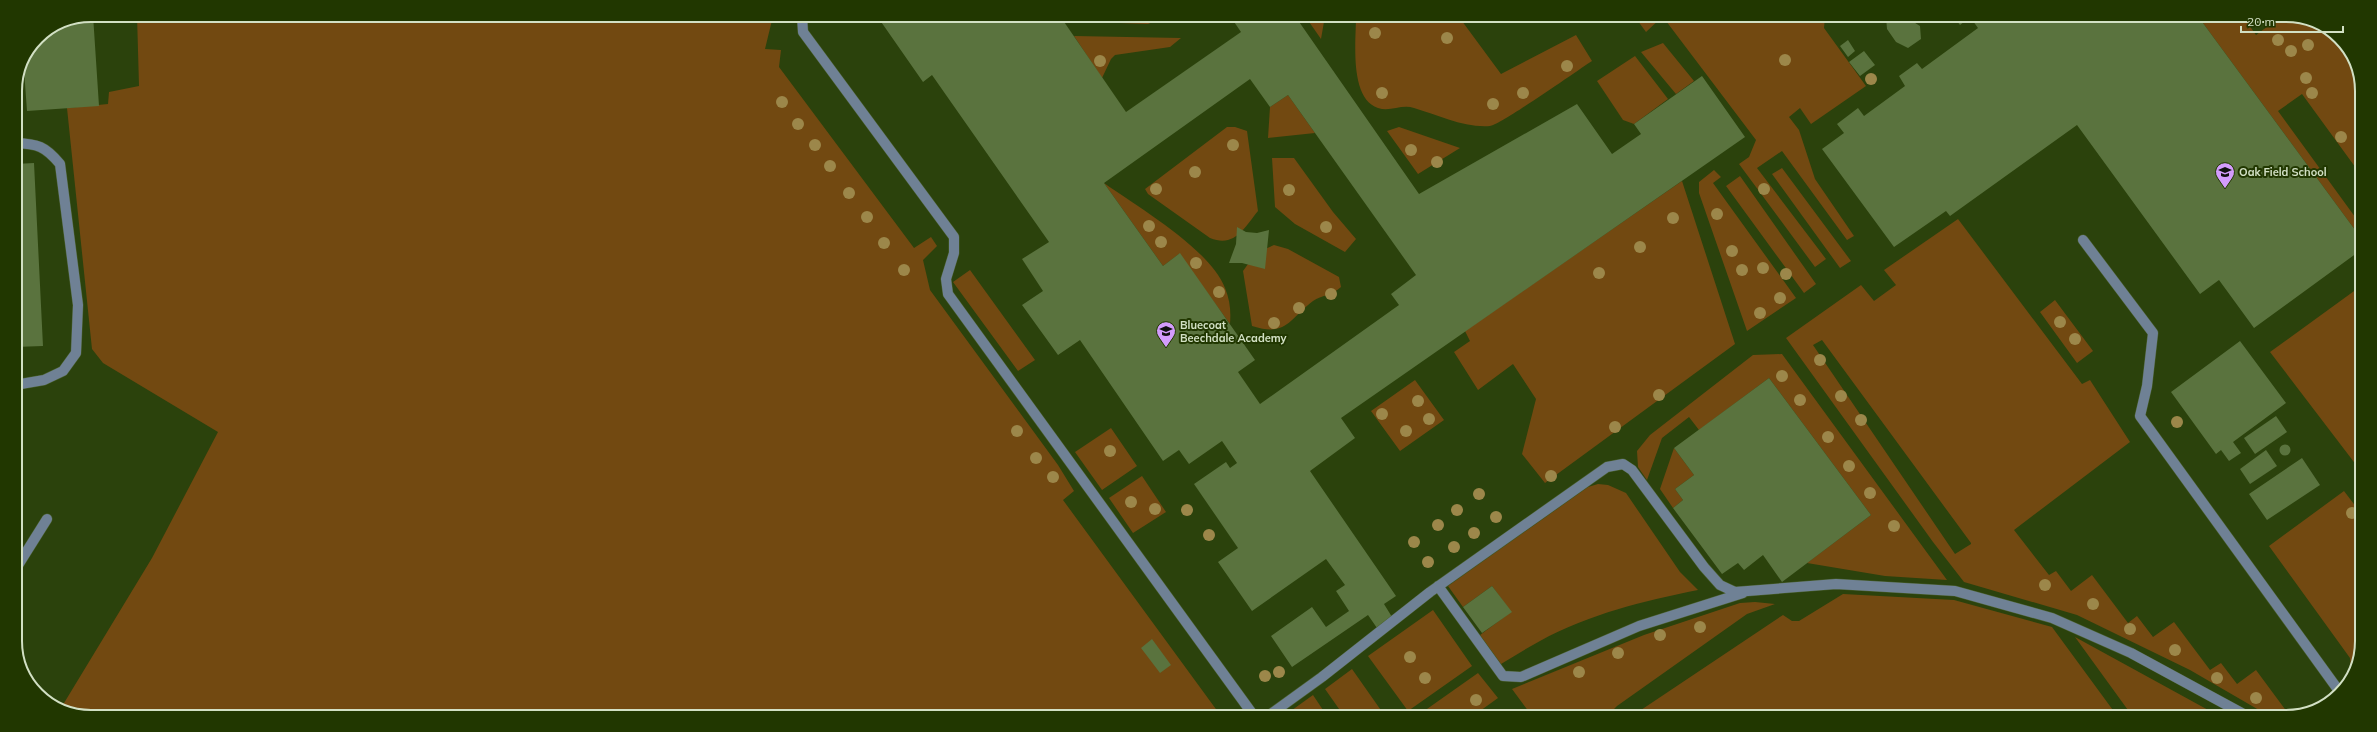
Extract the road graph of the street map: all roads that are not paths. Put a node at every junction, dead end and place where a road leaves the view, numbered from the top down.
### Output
1 (802, 22) edge
2 (22, 143) edge
3 (2083, 240) dead end
4 (22, 384) edge
5 (47, 519) dead end
6 (22, 559) edge
7 (1438, 586) junction
8 (1745, 593) junction
9 (2337, 687) edge
10 (1250, 710) edge
11 (1276, 710) edge
12 (2236, 710) edge

1 - 10 street
2 - 4 street
3 - 9 street
5 - 6 street
7 - 8 street
7 - 8 street
7 - 11 street
8 - 12 street

